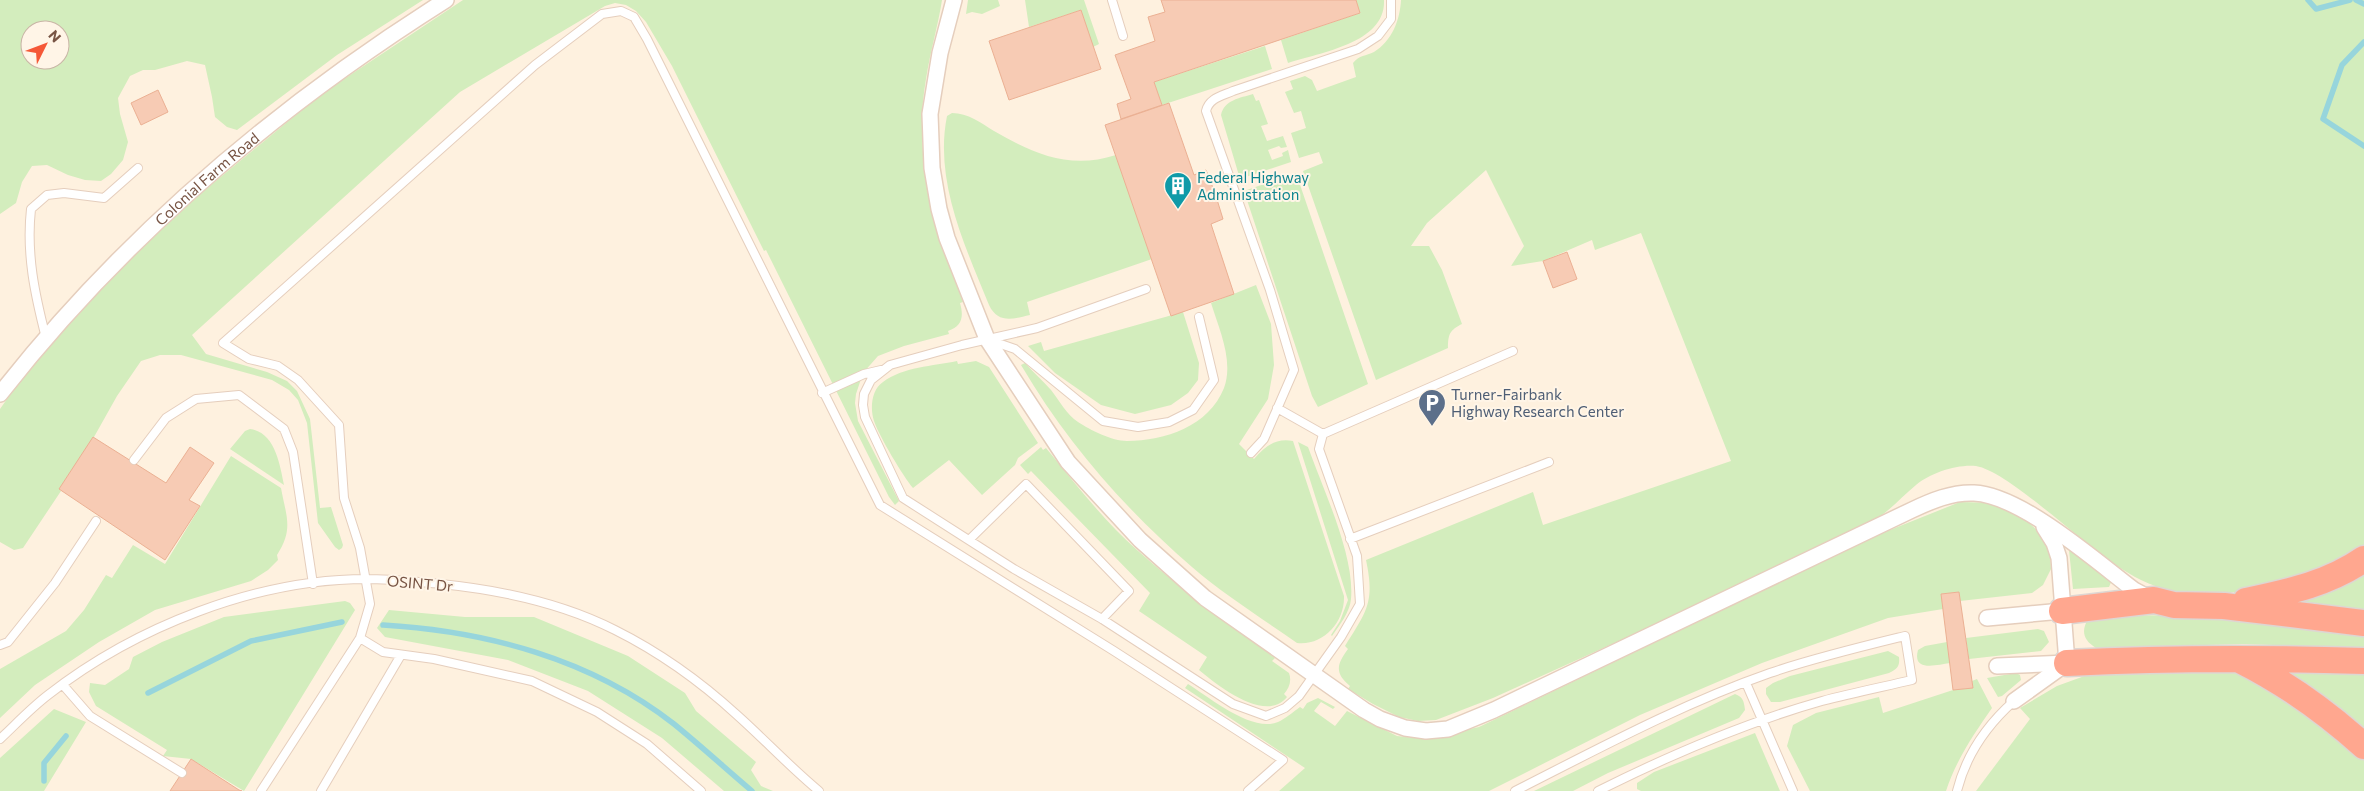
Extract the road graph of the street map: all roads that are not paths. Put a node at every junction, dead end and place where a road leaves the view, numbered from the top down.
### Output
1 (446, 0) edge
2 (954, 0) edge
3 (1112, 0) edge
4 (1391, 0) edge
5 (1123, 36) dead end
6 (138, 168) dead end
7 (1146, 289) dead end
8 (1198, 318) dead end
9 (46, 338) junction
10 (987, 339) junction
11 (1513, 351) dead end
12 (882, 370) junction
13 (822, 393) junction
14 (0, 394) edge
15 (1277, 408) junction
16 (1323, 434) junction
17 (1251, 453) dead end
18 (134, 460) dead end
19 (1549, 462) dead end
20 (96, 520) dead end
21 (2041, 521) junction
22 (1350, 539) junction
23 (969, 540) junction
24 (2364, 559) edge
25 (366, 579) junction
26 (313, 584) junction
27 (2154, 600) junction
28 (2224, 606) junction
29 (2062, 611) junction
30 (1987, 618) dead end
31 (1102, 619) junction
32 (2364, 623) edge
33 (360, 638) junction
34 (0, 645) edge
35 (401, 655) junction
36 (2237, 658) junction
37 (2364, 661) edge
38 (2067, 663) junction
39 (1997, 666) dead end
40 (1314, 675) junction
41 (1746, 683) junction
42 (63, 685) junction
43 (2014, 701) joint
44 (1762, 720) junction
45 (0, 738) edge
46 (2364, 746) edge
47 (182, 773) dead end
48 (261, 791) edge
49 (321, 791) edge
50 (701, 791) edge
51 (819, 791) edge
52 (1248, 791) edge
53 (1515, 791) edge
54 (1598, 791) edge
55 (1793, 791) edge
56 (1957, 791) edge

1 - 9 street, Colonial Farm Road
2 - 10 street
3 - 5 lane
4 - 15 lane
6 - 9 lane
7 - 10 lane
8 - 10 lane
9 - 14 street, Colonial Farm Road
10 - 12 lane
10 - 40 street
11 - 16 lane
12 - 13 lane
12 - 23 lane
13 - 25 lane
13 - 52 lane
15 - 16 lane
15 - 17 lane
16 - 22 lane
18 - 26 lane
19 - 22 lane
20 - 34 lane
21 - 27 street
21 - 29 street
21 - 40 street
22 - 40 lane
23 - 31 lane
23 - 31 lane
24 - 28 highway
25 - 26 lane, OSINT Dr
25 - 33 lane
25 - 51 lane, OSINT Dr
26 - 42 lane, OSINT Dr
27 - 28 highway
27 - 29 highway
28 - 32 highway
29 - 30 street
29 - 38 street
31 - 40 lane
33 - 35 lane
33 - 48 lane
35 - 49 lane
35 - 50 lane
36 - 37 highway
36 - 38 highway
36 - 46 highway
38 - 39 street
38 - 43 street
41 - 44 lane
41 - 44 lane
41 - 53 lane
42 - 45 lane, OSINT Dr
42 - 47 lane
43 - 56 lane
44 - 54 lane
44 - 55 lane

